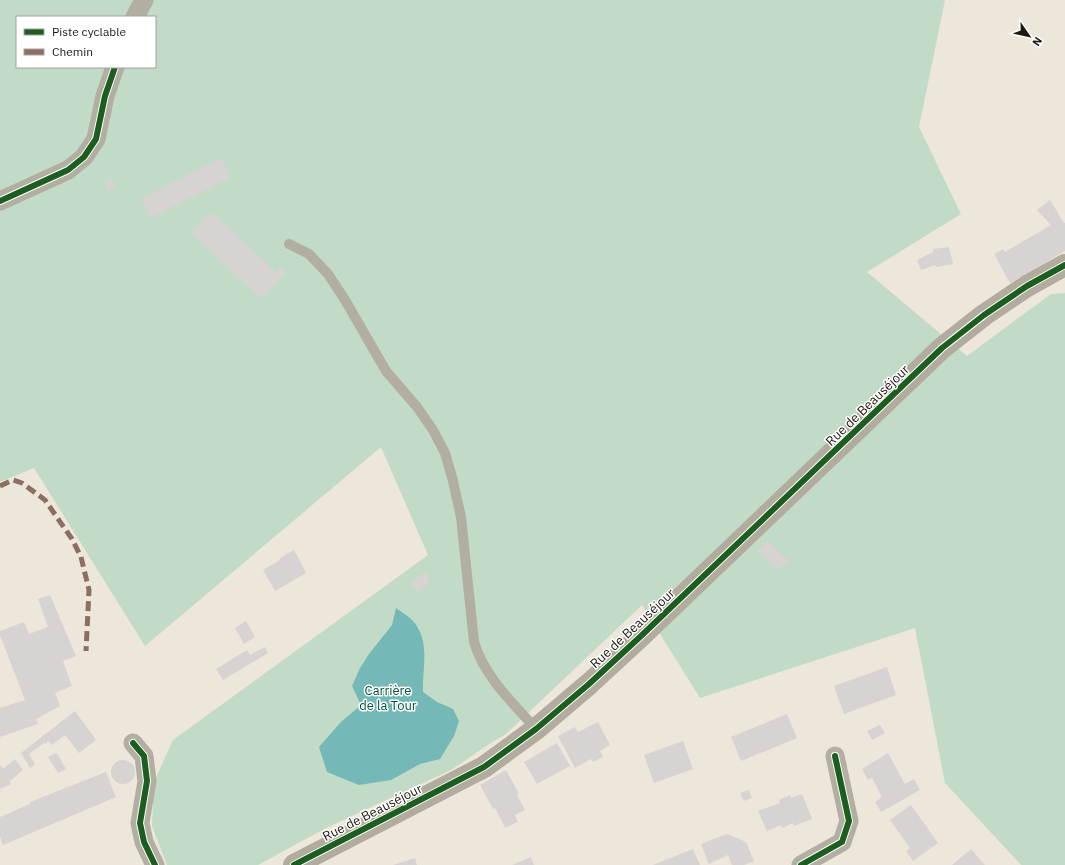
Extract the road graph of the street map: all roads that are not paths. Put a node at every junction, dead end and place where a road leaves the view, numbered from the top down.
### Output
1 (144, 0) edge
2 (136, 16) edge
3 (115, 68) edge
4 (0, 201) edge
5 (289, 244) dead end
6 (1065, 265) edge
7 (536, 729) junction
8 (133, 743) dead end
9 (835, 756) dead end
10 (155, 865) edge
11 (294, 865) edge
12 (801, 865) edge

1 - 2 street
3 - 4 street
5 - 7 lane
6 - 7 street, Rue de Beauséjour
7 - 11 street, Rue de Beauséjour
8 - 10 street
9 - 12 street

